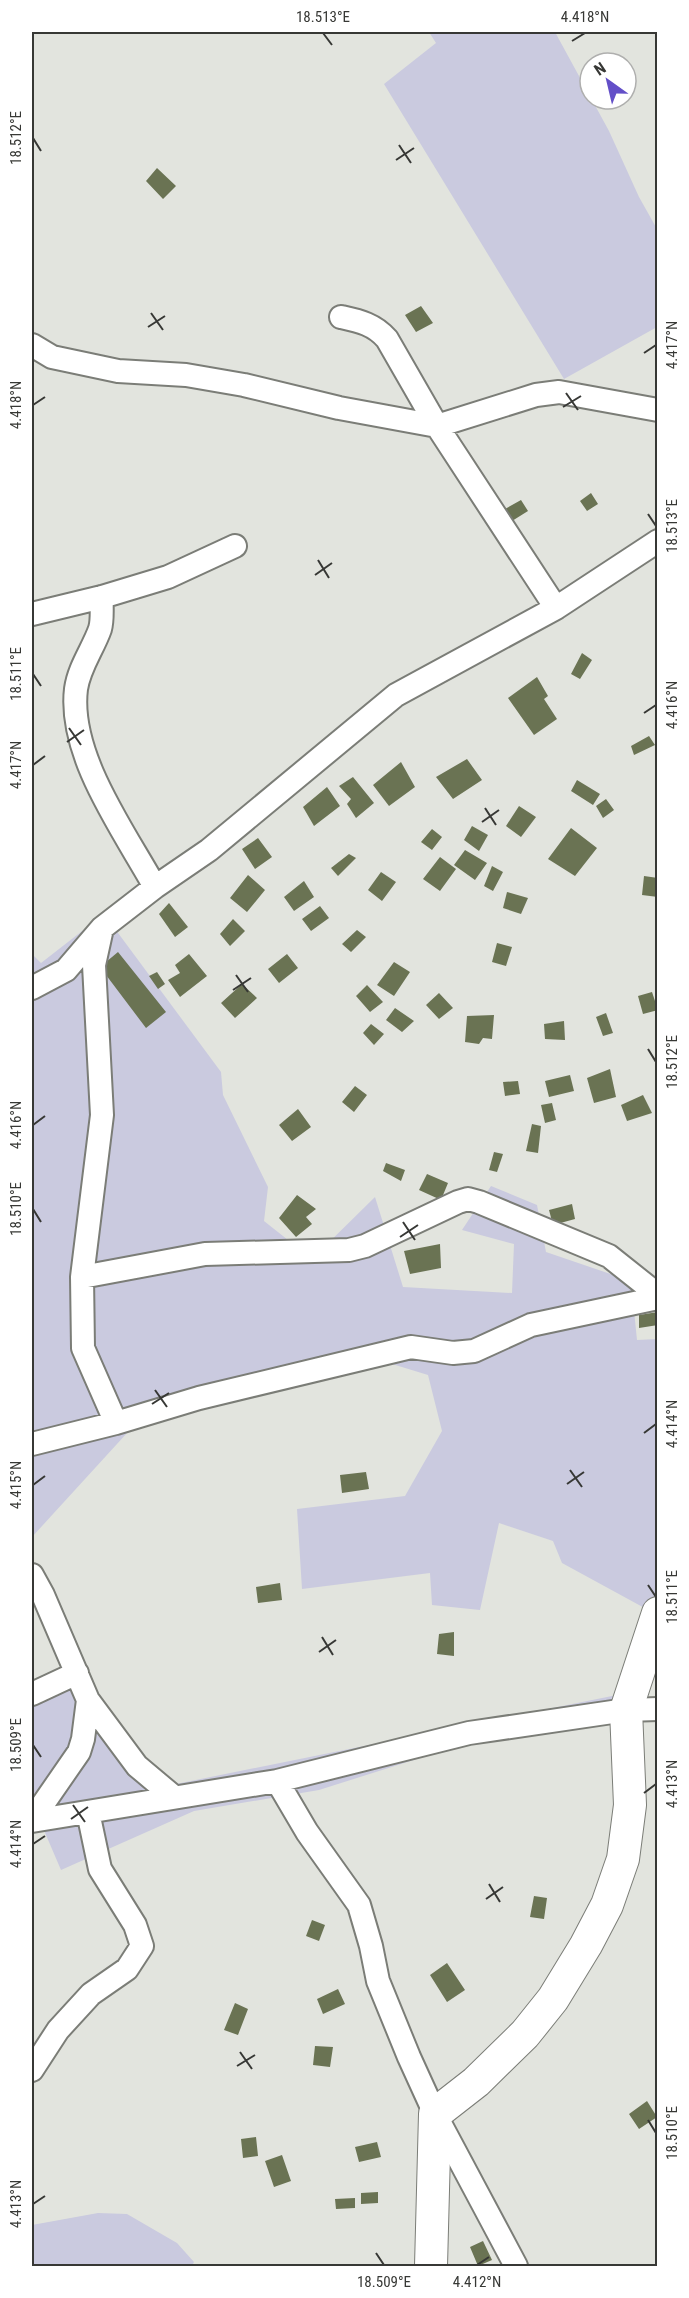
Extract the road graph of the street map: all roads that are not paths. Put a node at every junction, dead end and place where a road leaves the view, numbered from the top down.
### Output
1 (340, 317) dead end
2 (32, 345) edge
3 (657, 410) edge
4 (437, 426) junction
5 (657, 541) edge
6 (235, 546) dead end
7 (102, 597) junction
8 (556, 608) junction
9 (32, 614) edge
10 (155, 887) junction
11 (102, 928) junction
12 (32, 988) edge
13 (82, 1276) junction
14 (657, 1296) edge
15 (117, 1423) junction
16 (32, 1444) edge
17 (32, 1575) edge
18 (657, 1613) edge
19 (77, 1673) junction
20 (32, 1694) edge
21 (88, 1700) junction
22 (657, 1709) edge
23 (626, 1710) junction
24 (278, 1781) junction
25 (174, 1797) junction
26 (88, 1812) junction
27 (32, 1821) edge
28 (32, 2070) edge
29 (435, 2114) junction
30 (431, 2266) edge
31 (516, 2266) edge

1 - 4 street
2 - 4 street
3 - 4 street
4 - 8 street
5 - 8 street
6 - 7 street
7 - 9 street
7 - 10 street
8 - 10 street
10 - 11 street
11 - 12 street
11 - 13 street
13 - 14 street
13 - 15 street
14 - 15 street
15 - 16 street
17 - 19 street
18 - 23 street
19 - 20 street
19 - 21 street
21 - 25 street
21 - 27 street
22 - 23 street
23 - 24 street
23 - 29 street
24 - 25 street
24 - 29 street
25 - 26 street
26 - 27 street
26 - 28 street
29 - 30 street
29 - 31 street

